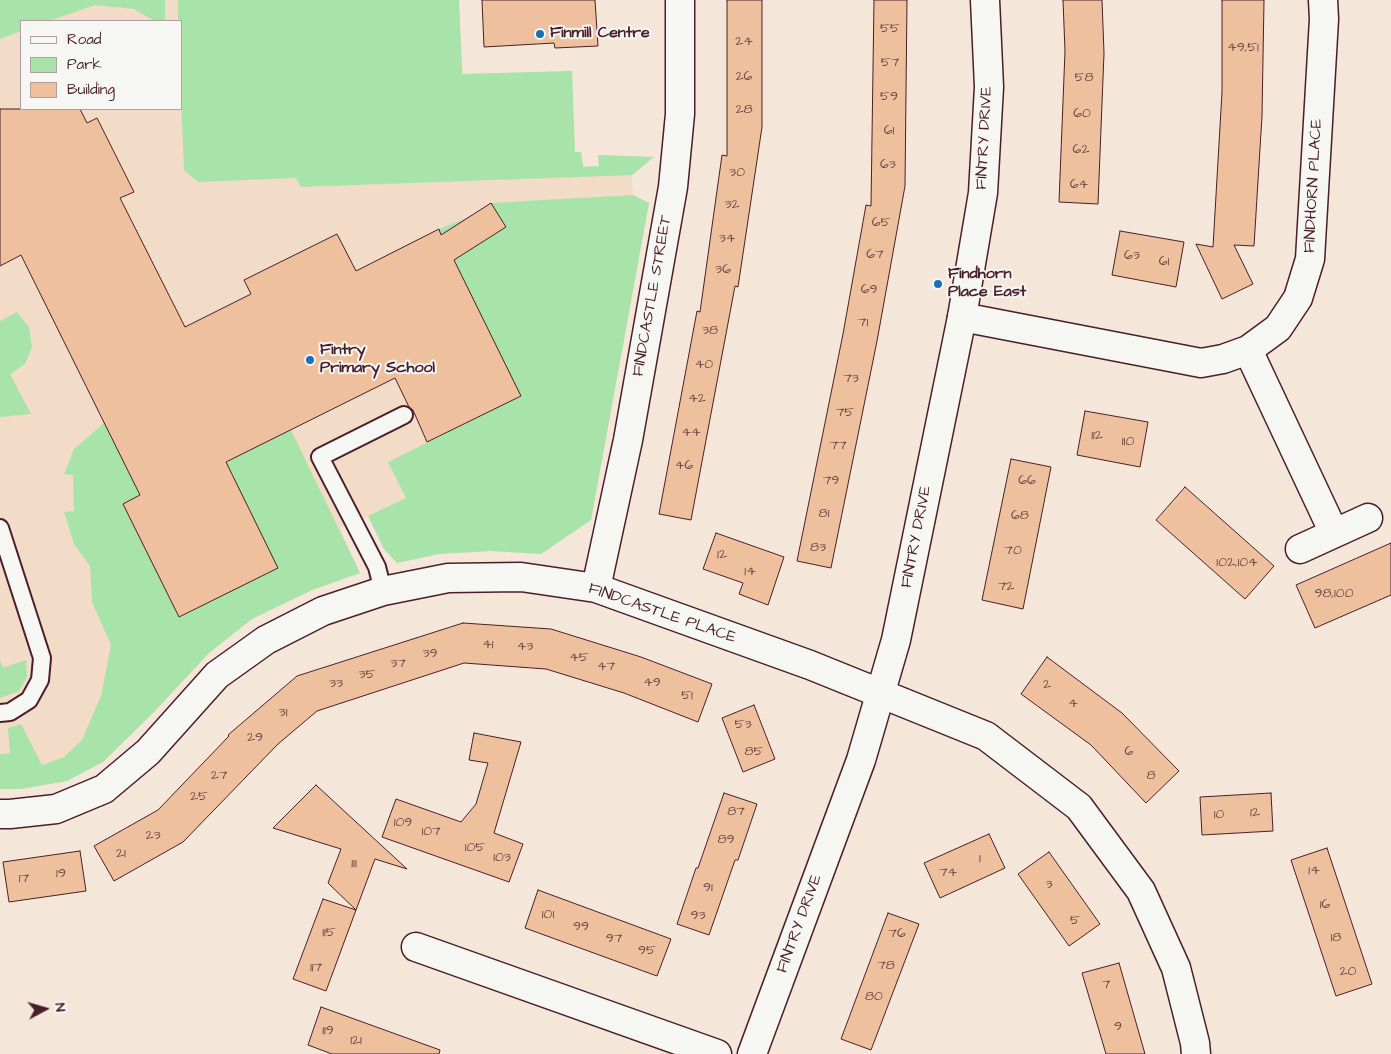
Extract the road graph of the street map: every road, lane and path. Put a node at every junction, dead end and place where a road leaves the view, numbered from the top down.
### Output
1 (680, 0) edge
2 (985, 0) edge
3 (1323, 0) edge
4 (962, 317) junction
5 (1248, 350) junction
6 (404, 415) dead end
7 (1368, 518) dead end
8 (0, 528) edge
9 (1334, 534) junction
10 (1300, 549) dead end
11 (596, 588) junction
12 (383, 591) junction
13 (881, 694) junction
14 (0, 713) edge
15 (0, 814) edge
16 (416, 947) dead end
17 (717, 1054) edge
18 (752, 1054) edge
19 (1196, 1054) edge

1 - 11 street, FINDCASTLE STREET
2 - 4 street, FINTRY DRIVE
3 - 5 street, FINDHORN PLACE
4 - 5 street, FINDHORN PLACE
4 - 13 street, FINTRY DRIVE
5 - 9 street
6 - 12 lane
7 - 9 street
8 - 14 lane
9 - 10 street
11 - 12 street, FINDCASTLE PLACE
11 - 13 street, FINDCASTLE PLACE
12 - 15 street, FINDCASTLE PLACE
13 - 18 street, FINTRY DRIVE
13 - 19 street, FINDCASTLE PLACE
16 - 17 street

